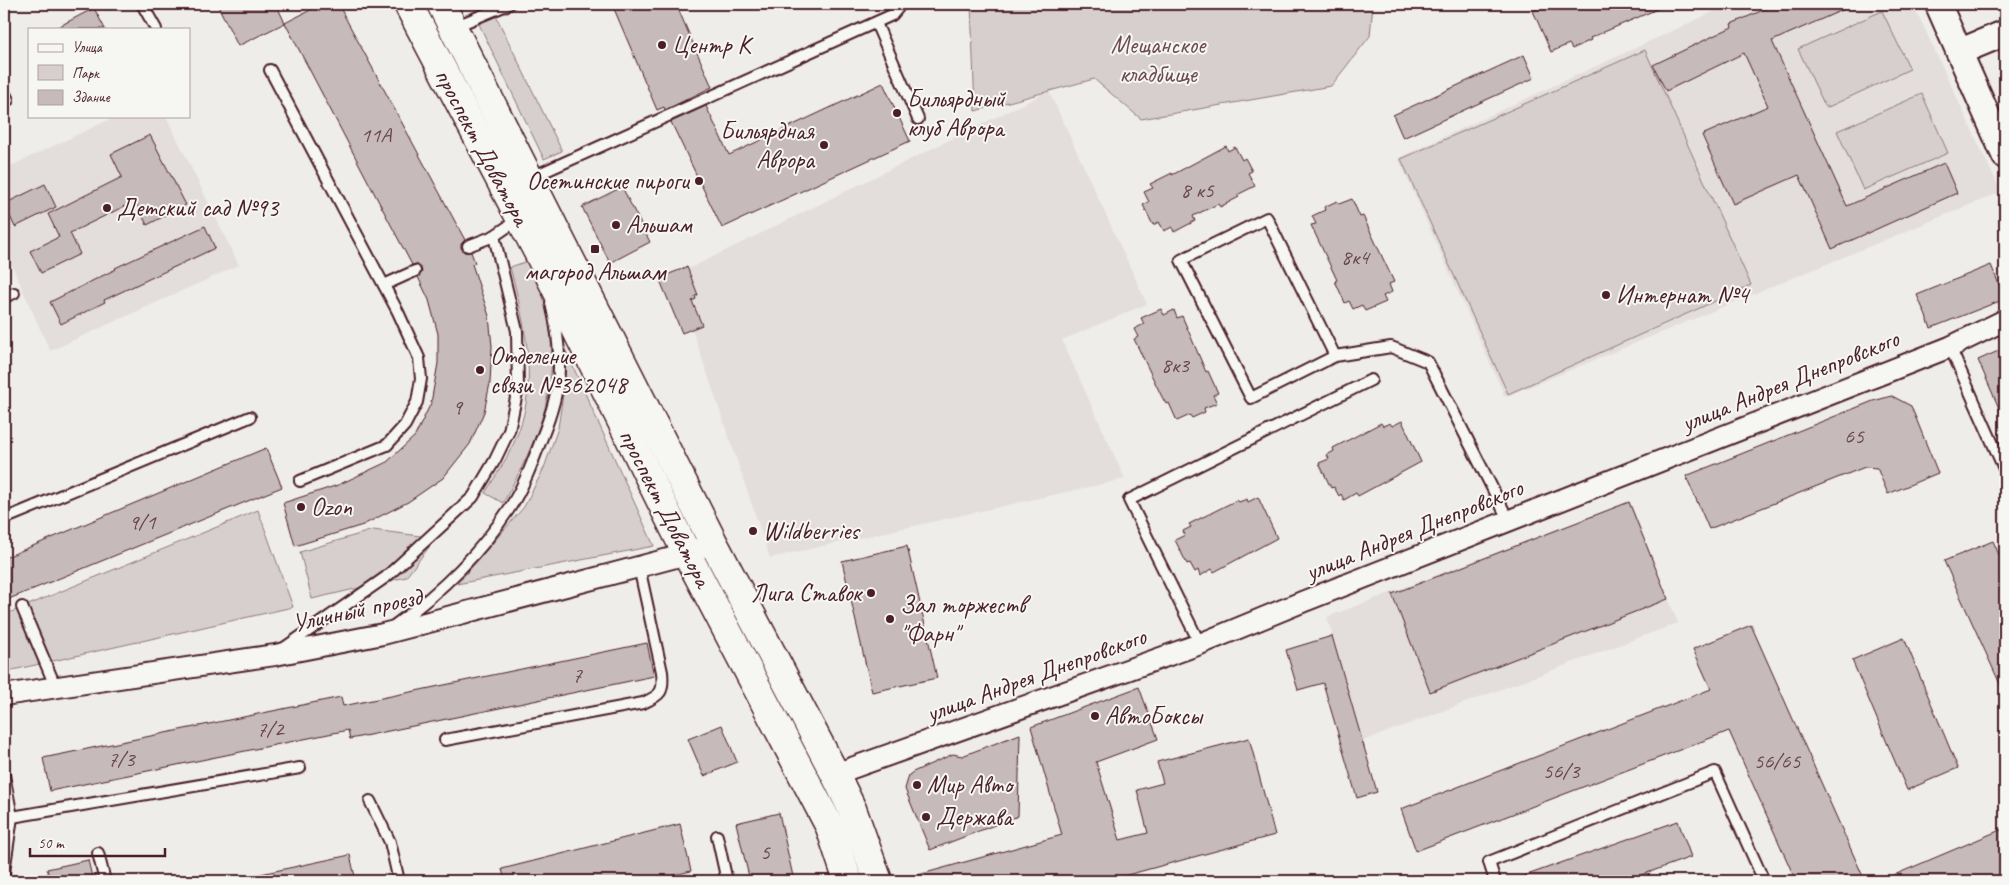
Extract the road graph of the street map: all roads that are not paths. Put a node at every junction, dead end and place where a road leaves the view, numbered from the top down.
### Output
1 (142, 4) edge
2 (408, 4) edge
3 (507, 4) edge
4 (901, 4) edge
5 (1938, 4) edge
6 (447, 16) edge
7 (876, 22) junction
8 (155, 28) edge
9 (2005, 33) edge
10 (1959, 52) junction
11 (270, 70) dead end
12 (918, 119) dead end
13 (2005, 156) edge
14 (529, 178) junction
15 (520, 218) junction
16 (494, 236) junction
17 (468, 246) dead end
18 (540, 256) junction
19 (415, 271) dead end
20 (384, 285) junction
21 (14, 293) dead end
22 (4, 297) edge
23 (2005, 320) edge
24 (1950, 347) junction
25 (1335, 356) junction
26 (1371, 380) dead end
27 (250, 417) dead end
28 (2005, 471) edge
29 (300, 481) dead end
30 (4, 519) edge
31 (1509, 521) junction
32 (713, 542) junction
33 (687, 554) junction
34 (639, 567) junction
35 (22, 607) dead end
36 (383, 634) junction
37 (1200, 644) junction
38 (274, 655) junction
39 (56, 688) junction
40 (4, 695) edge
41 (445, 740) dead end
42 (300, 768) dead end
43 (835, 774) junction
44 (4, 776) edge
45 (370, 802) dead end
46 (12, 817) junction
47 (717, 836) dead end
48 (98, 853) dead end
49 (4, 872) edge
50 (105, 881) edge
51 (399, 881) edge
52 (727, 881) edge
53 (848, 881) edge
54 (878, 881) edge
55 (1495, 881) edge
56 (1764, 881) edge

1 - 8 lane
2 - 15 main road, проспект Доватора
3 - 6 lane
4 - 7 lane
5 - 10 street
6 - 14 main road, проспект Доватора
7 - 12 lane
7 - 14 lane
9 - 10 street
10 - 13 street
11 - 20 lane
14 - 32 main road, проспект Доватора
15 - 16 lane
15 - 18 main road, проспект Доватора
16 - 17 lane
16 - 38 lane
18 - 33 main road, проспект Доватора
18 - 36 lane
19 - 20 lane
20 - 29 lane
21 - 22 lane
23 - 24 street, улица Андрея Днепровского
24 - 28 lane
24 - 31 street, улица Андрея Днепровского
25 - 25 lane
25 - 31 lane
26 - 37 lane
27 - 30 lane
31 - 37 street, улица Андрея Днепровского
32 - 33 street, Уличный проезд
32 - 43 main road, проспект Доватора
33 - 34 street, Уличный проезд
33 - 53 main road, проспект Доватора
34 - 36 street, Уличный проезд
34 - 41 lane
35 - 39 lane
36 - 38 street, Уличный проезд
37 - 43 street, улица Андрея Днепровского
38 - 39 street, Уличный проезд
39 - 40 street, Уличный проезд
42 - 46 lane
43 - 54 main road, проспект Доватора
44 - 46 lane
45 - 51 lane
46 - 49 lane
47 - 52 lane
48 - 50 lane
55 - 56 lane

